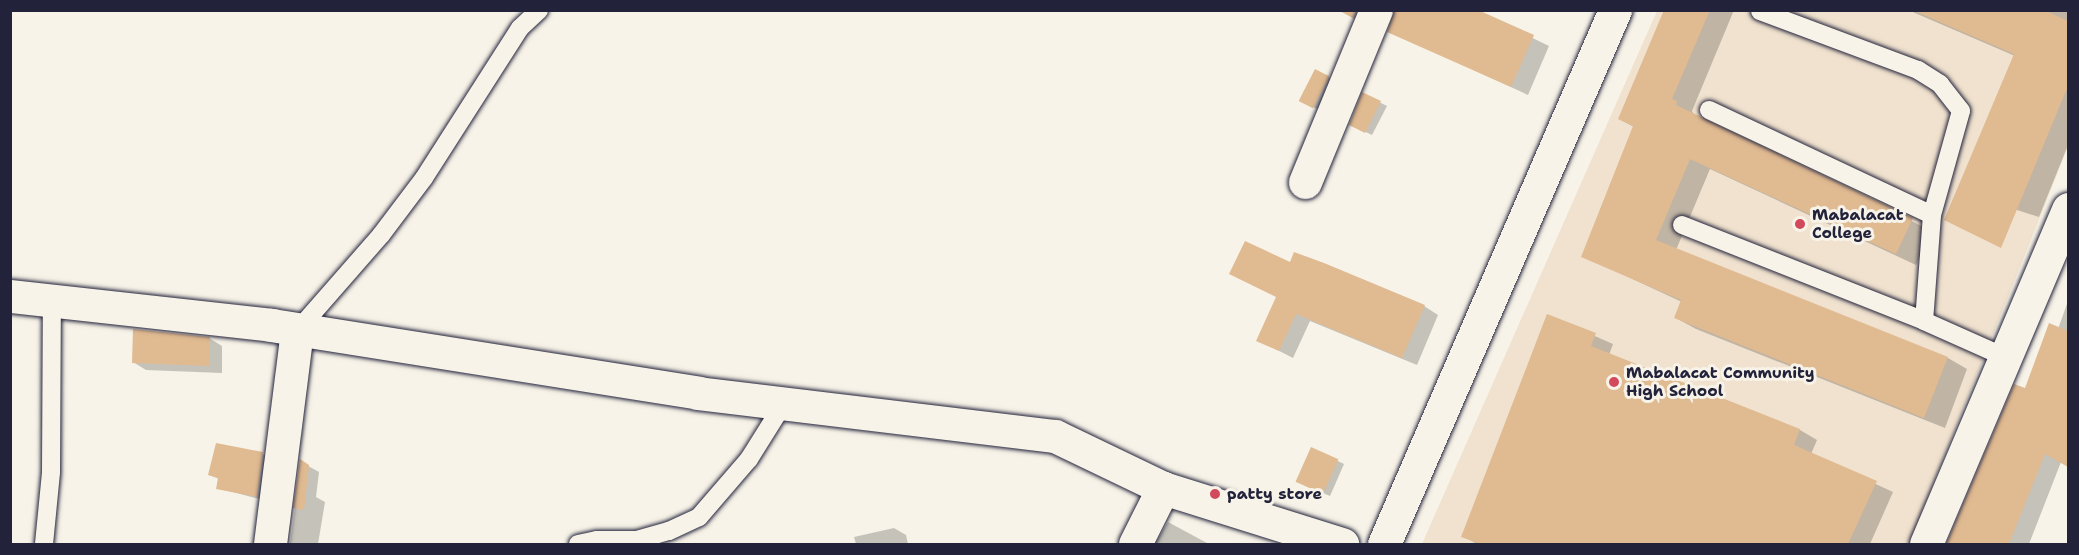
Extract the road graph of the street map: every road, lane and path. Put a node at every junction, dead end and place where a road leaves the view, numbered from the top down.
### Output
1 (539, 10) edge
2 (1376, 10) edge
3 (1615, 10) edge
4 (1760, 11) edge
5 (1709, 110) dead end
6 (1305, 182) dead end
7 (2068, 209) edge
8 (1932, 215) junction
9 (1682, 225) dead end
10 (10, 296) edge
11 (52, 299) junction
12 (1924, 321) junction
13 (297, 331) junction
14 (2005, 357) junction
15 (784, 403) junction
16 (1163, 488) junction
17 (44, 544) edge
18 (270, 544) edge
19 (578, 544) edge
20 (1135, 544) edge
21 (1342, 544) edge
22 (1384, 544) edge
23 (1926, 544) edge

1 - 13 lane
2 - 6 street
3 - 22 street
4 - 8 lane
5 - 8 lane
7 - 14 street
8 - 12 lane
9 - 12 lane
10 - 11 street
11 - 13 street
11 - 17 lane
12 - 14 lane
13 - 15 street
13 - 18 street
14 - 23 street
15 - 16 street
15 - 19 lane
16 - 20 street
16 - 21 street

